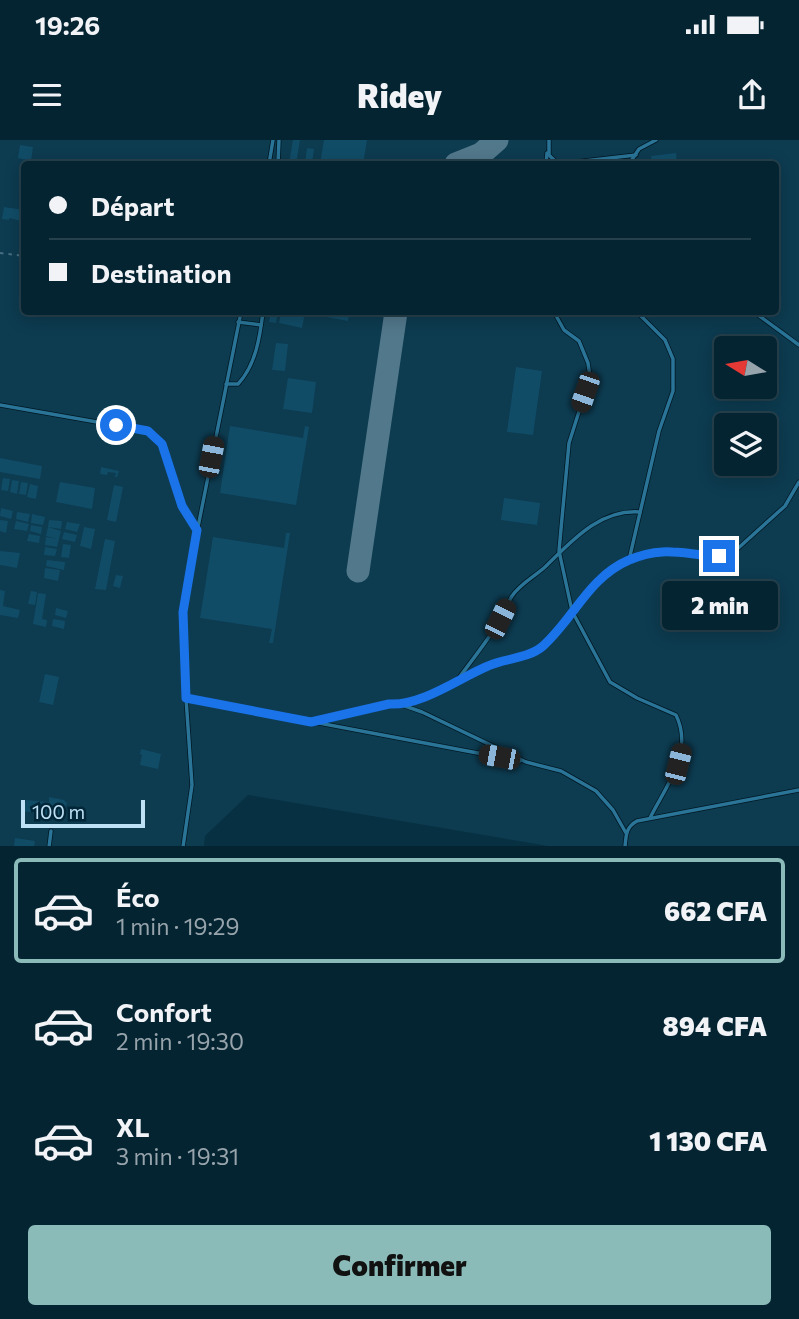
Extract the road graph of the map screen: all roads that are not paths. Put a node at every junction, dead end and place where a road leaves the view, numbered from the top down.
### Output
1 (276, 140) edge
2 (549, 140) edge
3 (656, 140) edge
4 (548, 149) junction
5 (636, 155) junction
6 (270, 161) edge
7 (278, 161) edge
8 (546, 161) edge
9 (555, 161) edge
10 (584, 161) edge
11 (631, 161) edge
12 (240, 315) edge
13 (263, 315) edge
14 (556, 315) edge
15 (640, 315) edge
16 (758, 315) edge
17 (239, 322) junction
18 (261, 325) junction
19 (799, 345) edge
20 (226, 384) junction
21 (0, 405) edge
22 (799, 482) edge
23 (640, 512) junction
24 (197, 530) junction
25 (559, 551) junction
26 (629, 560) junction
27 (572, 611) junction
28 (455, 683) junction
29 (186, 698) junction
30 (402, 705) junction
31 (311, 722) junction
32 (526, 762) junction
33 (799, 790) edge
34 (650, 818) junction
35 (51, 831) dead end
36 (626, 833) junction
37 (49, 846) edge
38 (183, 846) edge
39 (625, 846) edge

1 - 6 lane
1 - 7 lane
2 - 4 lane
3 - 5 lane
4 - 8 lane
4 - 9 lane
5 - 10 lane
5 - 11 lane
12 - 17 lane
13 - 18 lane
14 - 25 lane
15 - 23 lane
16 - 19 lane
17 - 18 lane
17 - 20 lane
18 - 20 lane
20 - 24 lane
21 - 24 lane
22 - 26 lane
23 - 25 lane
23 - 26 lane
24 - 29 lane
25 - 27 lane
25 - 28 lane
26 - 27 lane
27 - 28 lane
27 - 34 lane
28 - 30 lane
29 - 31 lane
29 - 38 lane
30 - 31 lane
30 - 32 lane
31 - 32 lane
32 - 36 lane
33 - 34 lane
34 - 36 lane
35 - 37 lane
36 - 39 lane

